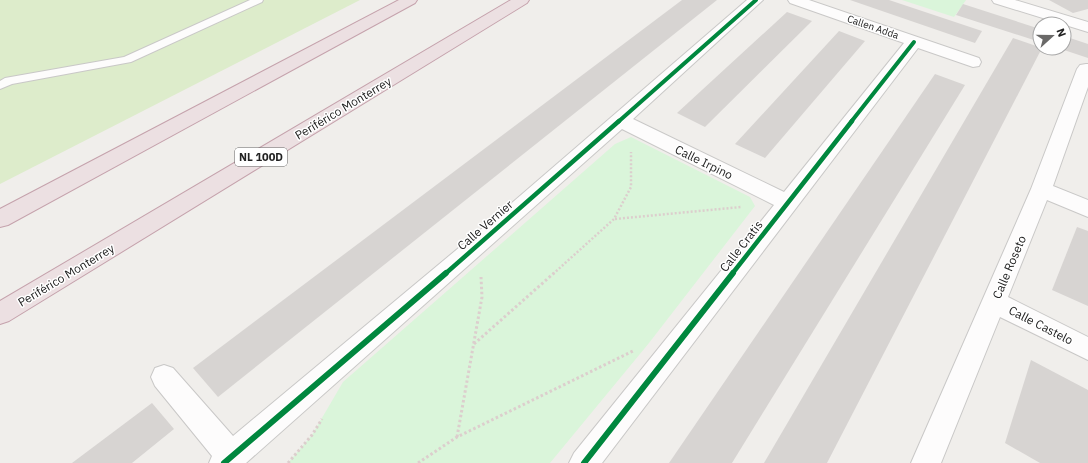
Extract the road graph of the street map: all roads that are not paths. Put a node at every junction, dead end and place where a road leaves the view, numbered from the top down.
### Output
1 (258, 0) edge
2 (410, 0) edge
3 (522, 0) edge
4 (756, 0) edge
5 (999, 0) edge
6 (806, 2) edge
7 (1088, 27) edge
8 (914, 42) junction
9 (973, 62) dead end
10 (1086, 69) dead end
11 (0, 85) edge
12 (1081, 102) edge
13 (619, 120) junction
14 (1041, 190) junction
15 (788, 203) junction
16 (1088, 209) edge
17 (0, 219) edge
18 (994, 302) junction
19 (0, 314) edge
20 (1088, 349) edge
21 (164, 377) dead end
22 (228, 460) edge
23 (584, 463) edge
24 (926, 463) edge

1 - 11 lane
2 - 17 highway
3 - 19 highway, Periférico Monterrey / NL 100D
4 - 13 street, Calle Vernier
5 - 7 street
6 - 8 street, Callen Adda
8 - 9 street, Callen Adda
8 - 15 street, Calle Cratis
10 - 12 street, Calle Roseto
12 - 14 street, Calle Roseto
13 - 15 street, Calle Irpino
13 - 22 street, Calle Vernier
14 - 16 street
14 - 18 street, Calle Roseto
15 - 23 street, Calle Cratis
18 - 20 street, Calle Castelo
18 - 24 street, Calle Roseto
21 - 22 street

